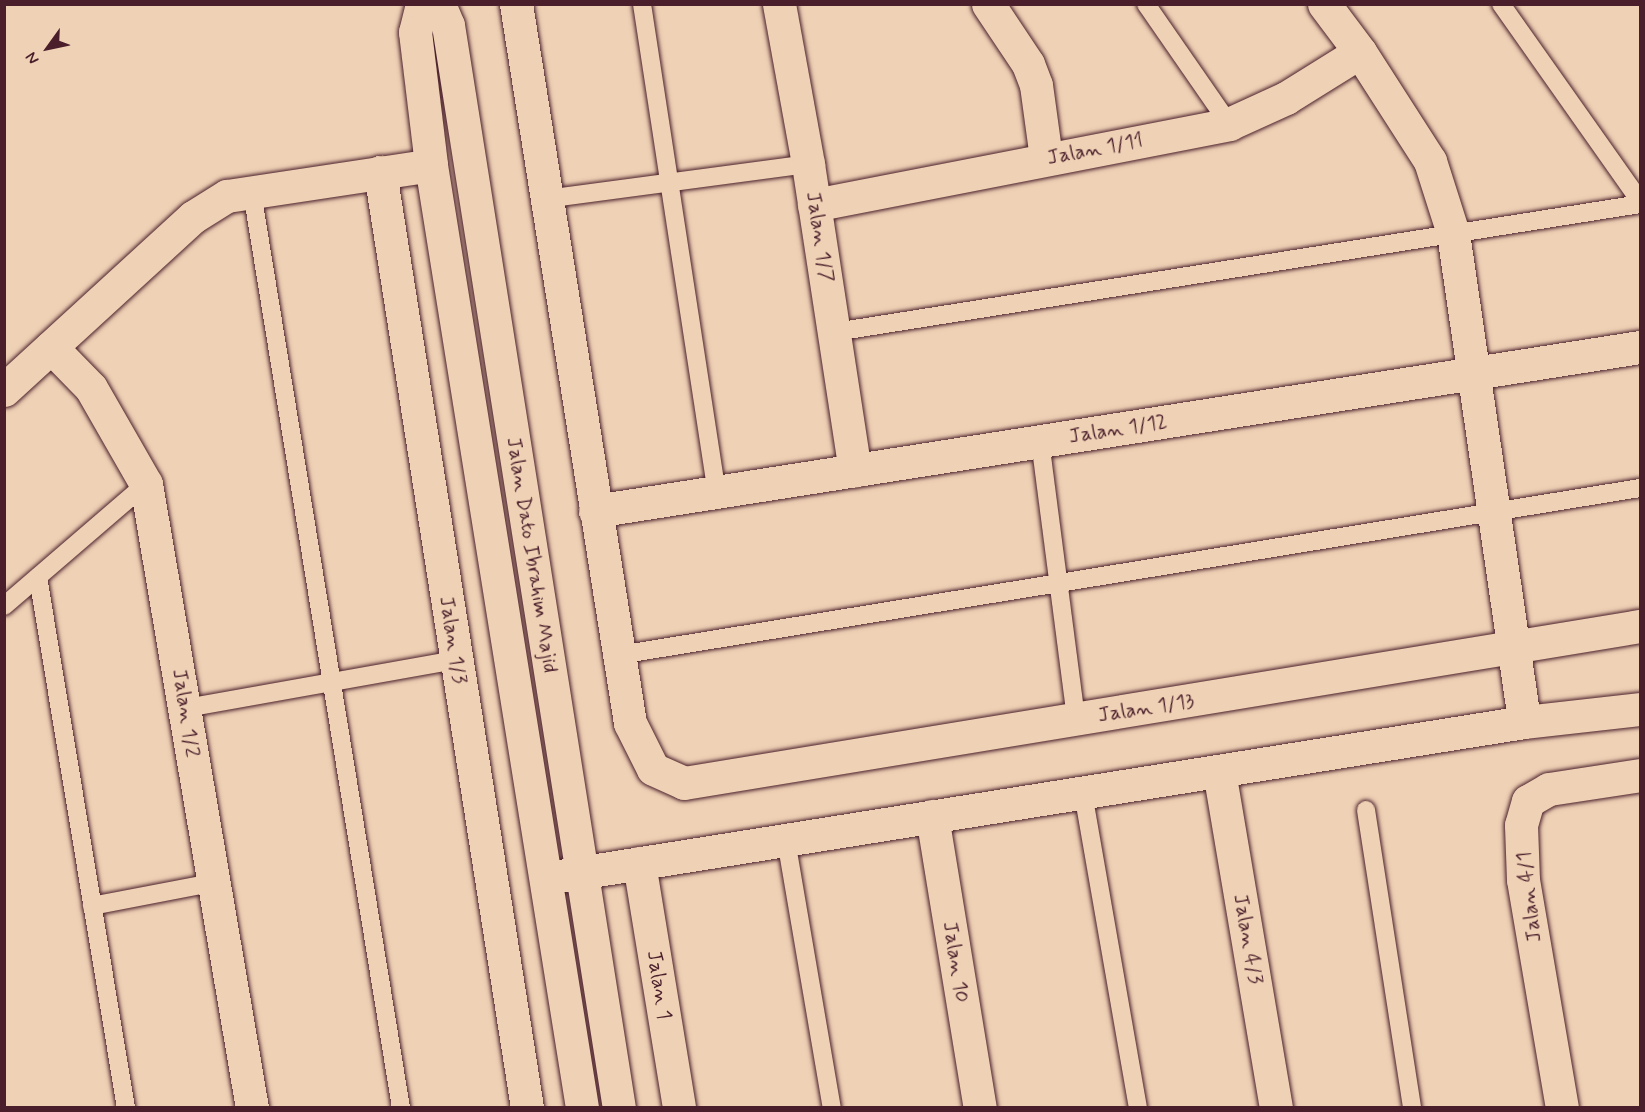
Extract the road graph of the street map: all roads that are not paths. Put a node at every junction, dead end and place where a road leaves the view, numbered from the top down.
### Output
1 (422, 4) edge
2 (439, 4) edge
3 (516, 4) edge
4 (642, 4) edge
5 (780, 4) edge
6 (988, 4) edge
7 (1146, 4) edge
8 (1324, 4) edge
9 (1501, 4) edge
10 (1360, 52) junction
11 (1229, 124) junction
12 (1046, 158) junction
13 (808, 164) junction
14 (431, 165) junction
15 (380, 172) junction
16 (669, 182) junction
17 (252, 192) junction
18 (546, 199) junction
19 (1641, 202) edge
20 (814, 206) junction
21 (1453, 233) junction
22 (835, 332) junction
23 (51, 347) junction
24 (1641, 347) edge
25 (1474, 373) junction
26 (4, 390) edge
27 (1040, 441) junction
28 (855, 470) junction
29 (146, 484) junction
30 (1641, 488) edge
31 (717, 492) junction
32 (595, 511) junction
33 (1493, 512) junction
34 (38, 577) junction
35 (1058, 583) junction
36 (4, 606) edge
37 (1641, 626) edge
38 (1512, 649) junction
39 (619, 655) junction
40 (456, 660) junction
41 (332, 681) junction
42 (186, 708) junction
43 (1641, 709) edge
44 (1076, 719) junction
45 (1524, 722) junction
46 (1219, 771) junction
47 (1641, 775) edge
48 (1083, 793) junction
49 (1366, 810) dead end
50 (932, 816) junction
51 (786, 840) junction
52 (639, 863) junction
53 (583, 872) junction
54 (547, 878) junction
55 (212, 883) junction
56 (92, 906) junction
57 (126, 1107) edge
58 (252, 1107) edge
59 (401, 1107) edge
60 (527, 1107) edge
61 (582, 1107) edge
62 (619, 1107) edge
63 (679, 1107) edge
64 (832, 1107) edge
65 (980, 1107) edge
66 (1138, 1107) edge
67 (1276, 1107) edge
68 (1412, 1107) edge
69 (1562, 1107) edge

1 - 14 street, Jalan Dato Ibrahim Majid
2 - 53 street, Jalan Dato Ibrahim Majid
3 - 18 street
4 - 16 lane
5 - 13 street, Jalan 1/7
6 - 12 street
7 - 11 lane
8 - 10 street
9 - 19 lane
10 - 11 street, Jalan 1/11
10 - 21 street
11 - 12 street, Jalan 1/11
12 - 20 street, Jalan 1/11
13 - 16 lane
13 - 20 street, Jalan 1/7
14 - 15 street
14 - 54 street, Jalan Dato Ibrahim Majid
15 - 17 street
15 - 40 street, Jalan 1/3
16 - 18 lane
16 - 31 lane
17 - 23 street
17 - 41 lane
18 - 32 street
19 - 21 lane
20 - 22 street, Jalan 1/7
21 - 22 lane
21 - 25 street
22 - 28 street, Jalan 1/7
23 - 26 street
23 - 29 street, Jalan 1/2
24 - 25 street, Jalan 1/12
25 - 27 street, Jalan 1/12
25 - 33 street
27 - 28 street, Jalan 1/12
27 - 35 lane
28 - 31 street, Jalan 1/12
29 - 34 lane
29 - 42 street, Jalan 1/2
30 - 33 lane
31 - 32 street, Jalan 1/12
32 - 39 street
33 - 35 lane
33 - 38 street
34 - 36 lane
34 - 56 lane
35 - 39 lane
35 - 44 lane
37 - 38 street, Jalan 1/13
38 - 44 street, Jalan 1/13
38 - 45 street
39 - 44 street, Jalan 1/13
40 - 41 lane
40 - 60 street, Jalan 1/3
41 - 42 lane
41 - 59 lane
42 - 55 street, Jalan 1/2
43 - 45 street
45 - 46 street
46 - 48 street
46 - 67 street, Jalan 4/3
47 - 69 street, Jalan 4/1
48 - 50 street
48 - 66 lane
49 - 68 lane
50 - 51 street
50 - 65 street, Jalan 10
51 - 52 street
51 - 64 lane
52 - 53 street
52 - 63 street, Jalan 1
53 - 54 street
53 - 62 street, Jalan Dato Ibrahim Majid
54 - 61 street, Jalan Dato Ibrahim Majid
55 - 56 lane
55 - 58 street, Jalan 1/2
56 - 57 lane

